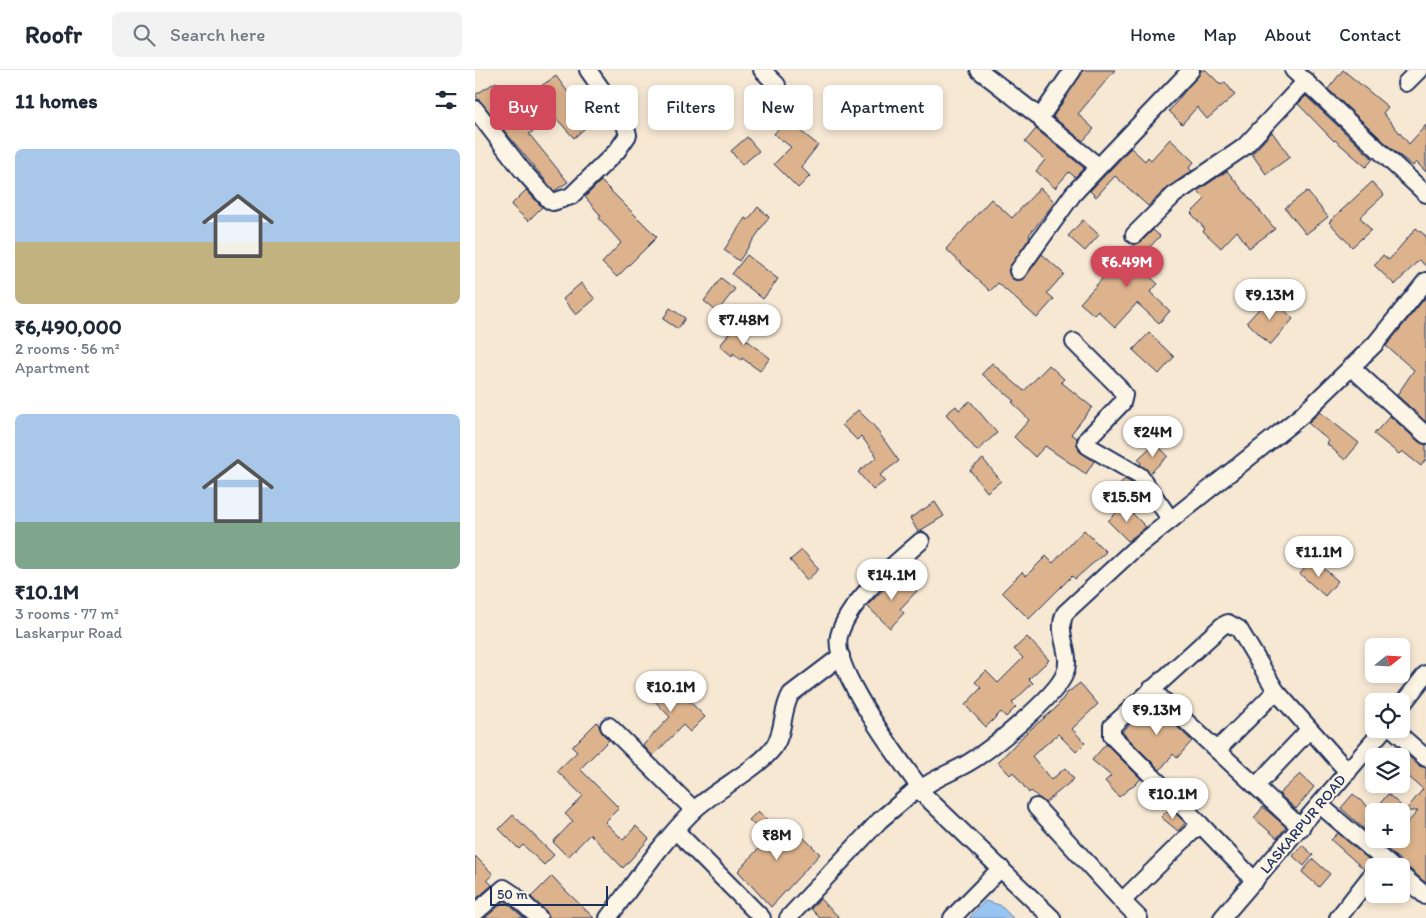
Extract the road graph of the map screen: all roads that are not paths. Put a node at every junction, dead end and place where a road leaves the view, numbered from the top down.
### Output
1 (588, 70) edge
2 (762, 70) edge
3 (979, 70) edge
4 (1073, 70) edge
5 (1191, 70) edge
6 (1293, 70) edge
7 (1419, 70) edge
8 (1306, 81) junction
9 (1406, 83) dead end
10 (777, 85) dead end
11 (475, 109) edge
12 (1041, 118) junction
13 (1098, 166) junction
14 (1426, 194) edge
15 (1134, 235) dead end
16 (1019, 271) dead end
17 (1426, 281) edge
18 (1074, 342) dead end
19 (1351, 367) junction
20 (1426, 436) edge
21 (1171, 520) junction
22 (921, 541) dead end
23 (841, 656) junction
24 (1426, 674) edge
25 (1151, 689) junction
26 (1277, 691) junction
27 (1410, 694) edge
28 (609, 726) dead end
29 (1309, 730) junction
30 (1376, 738) edge
31 (1403, 738) edge
32 (1217, 750) junction
33 (1426, 758) edge
34 (1347, 772) junction
35 (1256, 786) junction
36 (920, 788) junction
37 (1320, 805) junction
38 (1036, 807) dead end
39 (694, 810) junction
40 (1200, 824) junction
41 (1301, 828) junction
42 (676, 830) junction
43 (1374, 858) edge
44 (1001, 868) junction
45 (1255, 881) junction
46 (1410, 883) edge
47 (1365, 886) edge
48 (1426, 896) edge
49 (1123, 901) junction
50 (475, 912) edge
51 (539, 918) edge
52 (607, 918) edge
53 (762, 918) edge
54 (788, 918) edge
55 (952, 918) edge
56 (1052, 918) edge
57 (1139, 918) edge
58 (1222, 918) edge
59 (1338, 918) edge

1 - 11 street
2 - 10 street
3 - 12 street
4 - 12 street
5 - 13 street
6 - 8 street
7 - 9 street
8 - 14 street
8 - 15 street
12 - 13 street
13 - 16 street
17 - 19 street
18 - 21 street
19 - 20 street
19 - 21 street
21 - 36 street
22 - 23 street
23 - 36 street
23 - 39 street
24 - 27 street
25 - 26 street
25 - 32 street
25 - 40 street
26 - 29 street
26 - 32 street
28 - 39 street
29 - 34 street
29 - 35 street
30 - 34 street, LASKARPUR ROAD
31 - 33 street
32 - 35 street
34 - 37 street, LASKARPUR ROAD
35 - 41 street
36 - 44 street
36 - 54 street
37 - 41 street, LASKARPUR ROAD
37 - 43 street
38 - 49 street
39 - 42 street
40 - 45 street
40 - 49 street
41 - 45 street, LASKARPUR ROAD
42 - 52 street
42 - 53 street
44 - 55 street
44 - 56 street
45 - 58 street, LASKARPUR ROAD
46 - 48 street
47 - 59 street
49 - 57 street
50 - 51 street

